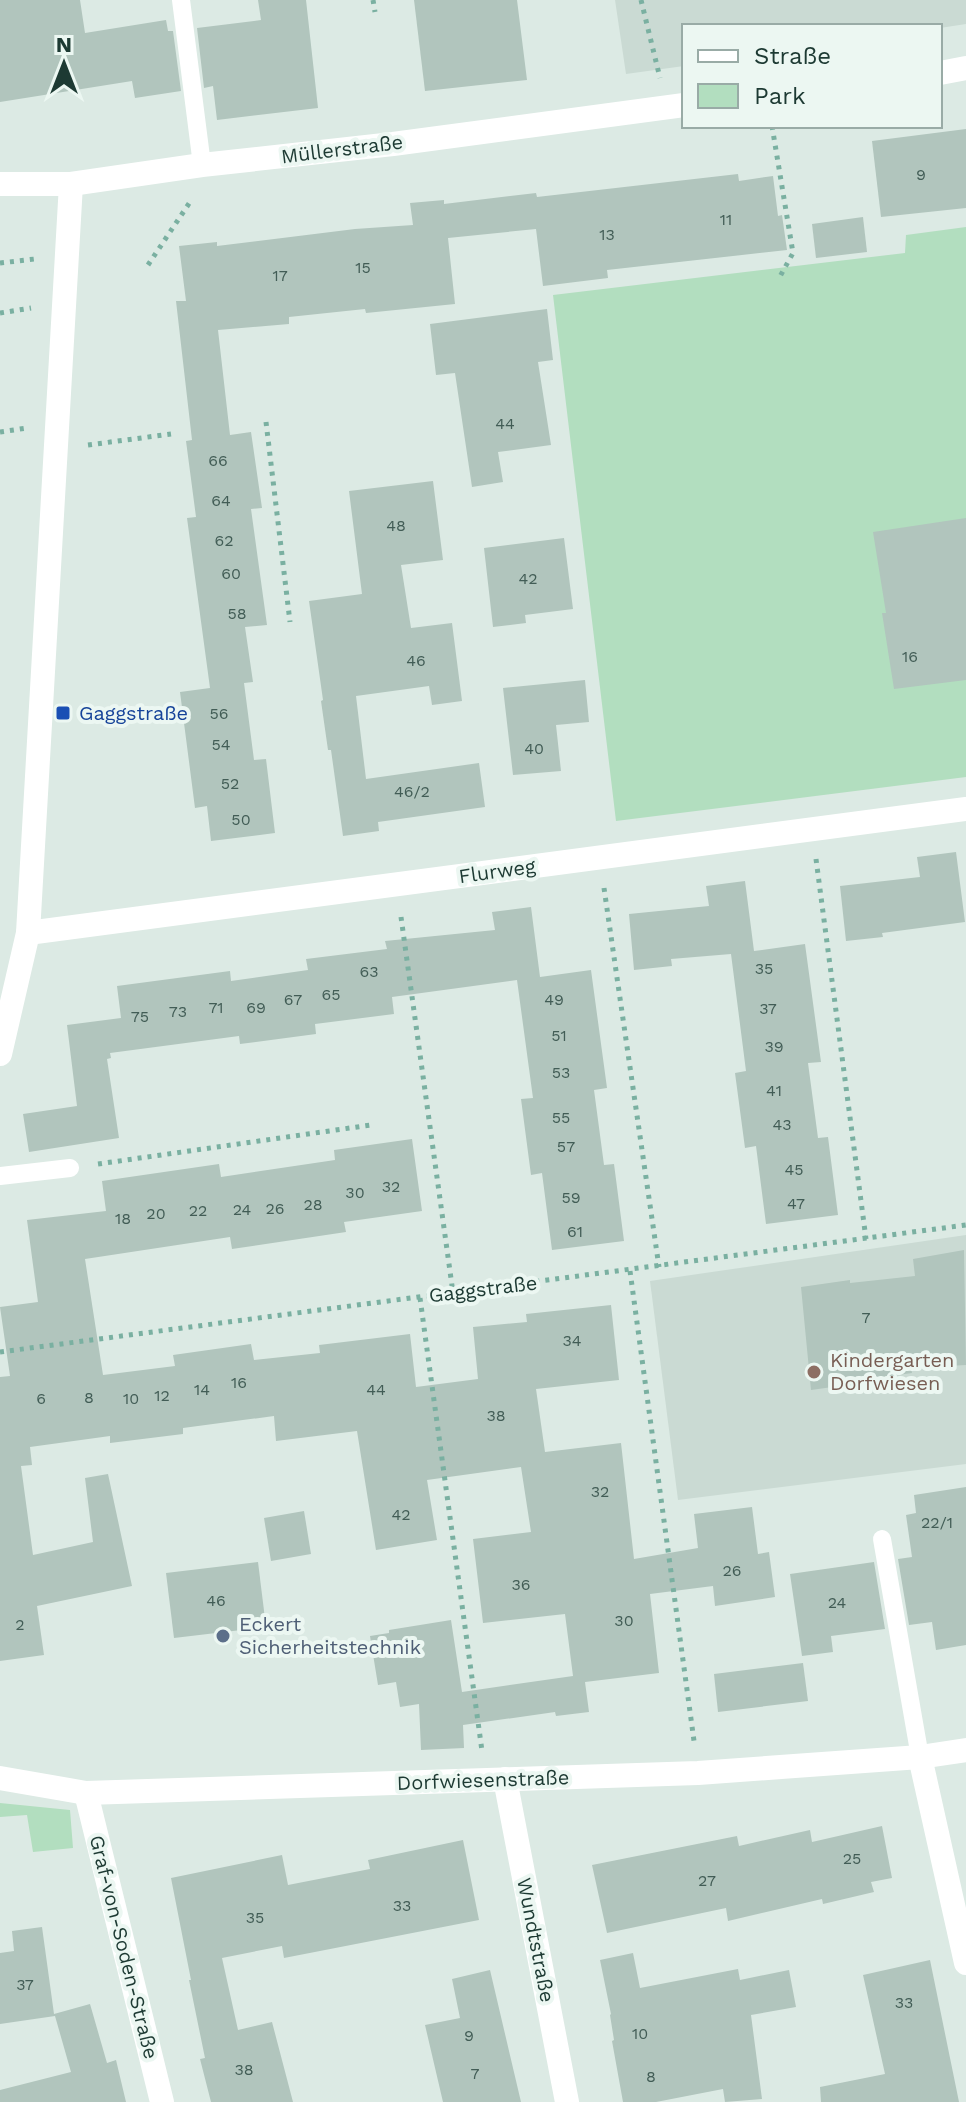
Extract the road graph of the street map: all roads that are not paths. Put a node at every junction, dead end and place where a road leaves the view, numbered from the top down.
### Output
1 (181, 0) edge
2 (966, 68) edge
3 (942, 73) edge
4 (675, 106) edge
5 (202, 165) junction
6 (0, 184) edge
7 (71, 184) junction
8 (966, 809) edge
9 (28, 933) junction
10 (0, 1054) edge
11 (70, 1168) road end
12 (0, 1176) edge
13 (882, 1539) dead end
14 (966, 1750) edge
15 (920, 1757) junction
16 (0, 1778) edge
17 (495, 1779) junction
18 (86, 1793) junction
19 (966, 1963) edge
20 (162, 2102) edge
21 (567, 2102) edge

1 - 5 lane
2 - 3 street
4 - 5 street, Müllerstraße
5 - 7 street, Müllerstraße
6 - 7 street, Müllerstraße
7 - 9 street
8 - 9 street, Flurweg
9 - 10 street
11 - 12 lane
13 - 15 lane
14 - 15 street, Dorfwiesenstraße
15 - 17 street, Dorfwiesenstraße
15 - 19 street
16 - 18 street, Dorfwiesenstraße
17 - 18 street, Dorfwiesenstraße
17 - 21 street, Wundtstraße
18 - 20 street, Graf-von-Soden-Straße

